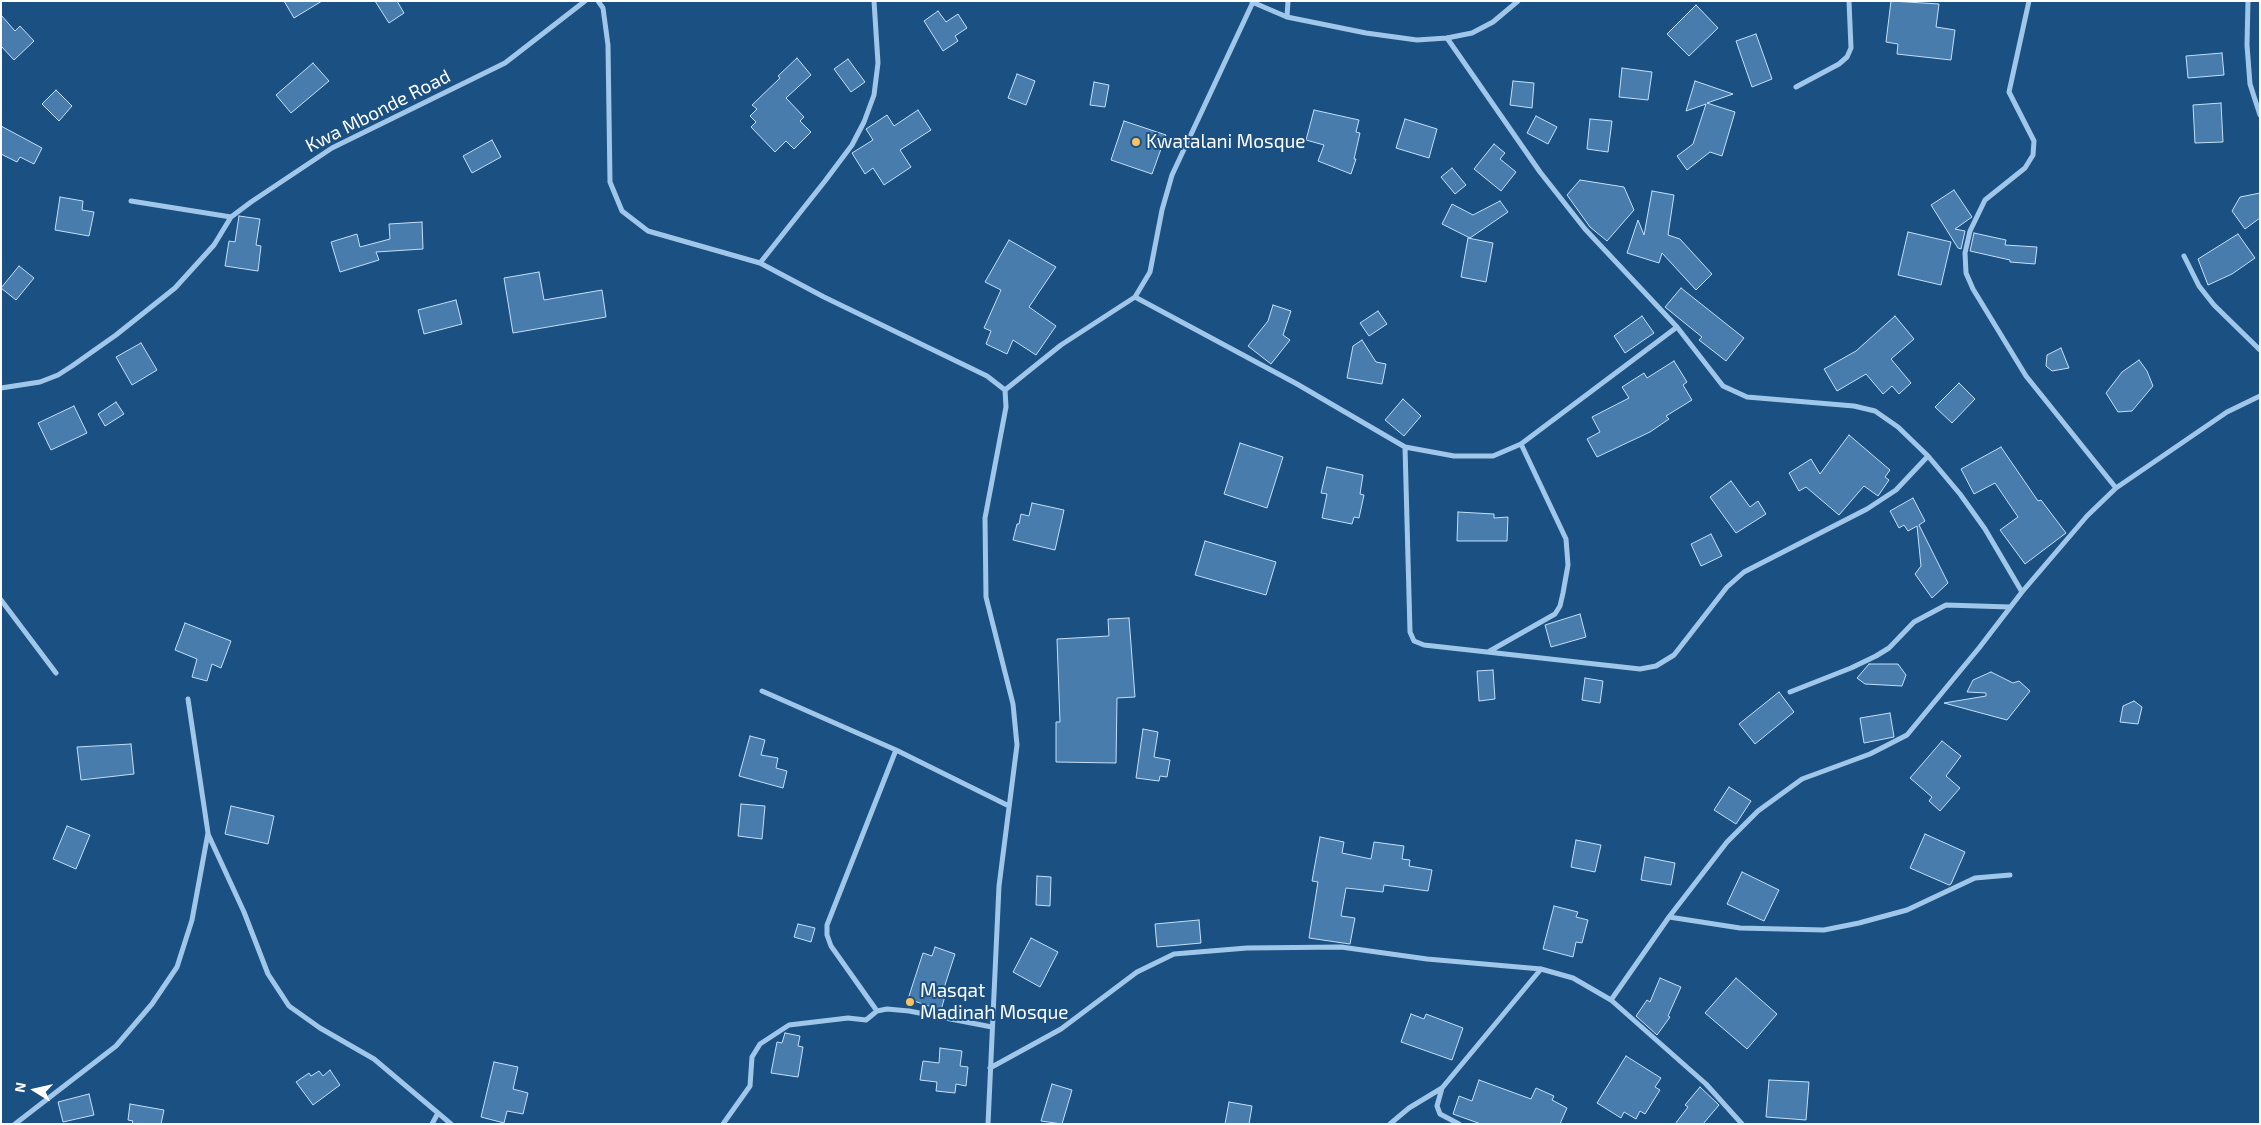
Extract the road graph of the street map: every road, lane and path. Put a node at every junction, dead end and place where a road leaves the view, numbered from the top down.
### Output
1 (585, 1) edge
2 (598, 1) edge
3 (608, 1) edge
4 (874, 1) edge
5 (1288, 1) edge
6 (1518, 1) edge
7 (1849, 1) edge
8 (2029, 1) edge
9 (2248, 1) edge
10 (1252, 2) edge
11 (603, 8) junction
12 (1287, 16) junction
13 (1447, 38) junction
14 (1796, 87) dead end
15 (2260, 115) edge
16 (131, 201) dead end
17 (231, 217) junction
18 (2184, 256) dead end
19 (760, 263) junction
20 (1136, 297) junction
21 (1677, 327) junction
22 (2260, 350) edge
23 (1, 388) edge
24 (1005, 390) junction
25 (2260, 396) edge
26 (1521, 444) junction
27 (1405, 447) junction
28 (1928, 456) junction
29 (2116, 488) junction
30 (2022, 592) junction
31 (1, 600) edge
32 (2010, 607) junction
33 (1488, 653) junction
34 (56, 672) dead end
35 (762, 691) dead end
36 (1790, 692) dead end
37 (188, 699) dead end
38 (896, 750) junction
39 (1009, 806) junction
40 (208, 833) junction
41 (2010, 875) dead end
42 (1669, 917) junction
43 (1540, 969) junction
44 (1611, 1000) junction
45 (877, 1011) junction
46 (992, 1027) junction
47 (990, 1068) junction
48 (1442, 1088) junction
49 (438, 1113) junction
50 (15, 1124) edge
51 (432, 1124) edge
52 (451, 1124) edge
53 (723, 1124) edge
54 (988, 1124) edge
55 (1390, 1124) edge
56 (1459, 1124) edge
57 (1742, 1124) edge

1 - 17 street, Kwa Mbonde Road
2 - 11 street
3 - 11 street
4 - 19 street
5 - 12 street
6 - 13 street
7 - 14 street
8 - 29 street
9 - 15 street
10 - 12 street
10 - 20 street
11 - 19 street
12 - 13 street
13 - 21 street
16 - 17 street
17 - 23 street, Kwa Mbonde Road
18 - 22 street
19 - 24 street
20 - 24 street
20 - 27 street
21 - 26 street
21 - 28 street
24 - 39 street
25 - 29 street
26 - 27 street
26 - 33 street
27 - 33 street
28 - 30 street
28 - 33 street
29 - 30 street
30 - 32 street
31 - 34 street
32 - 36 street
32 - 42 street
35 - 38 street
37 - 40 street
38 - 39 street
38 - 45 street
39 - 46 street
40 - 49 street
40 - 50 street
41 - 42 street
42 - 44 street
43 - 44 street
43 - 47 street
43 - 48 street
44 - 57 street
45 - 46 street
45 - 53 street
46 - 47 street
47 - 54 street
48 - 55 street
48 - 56 street
49 - 51 street
49 - 52 street

